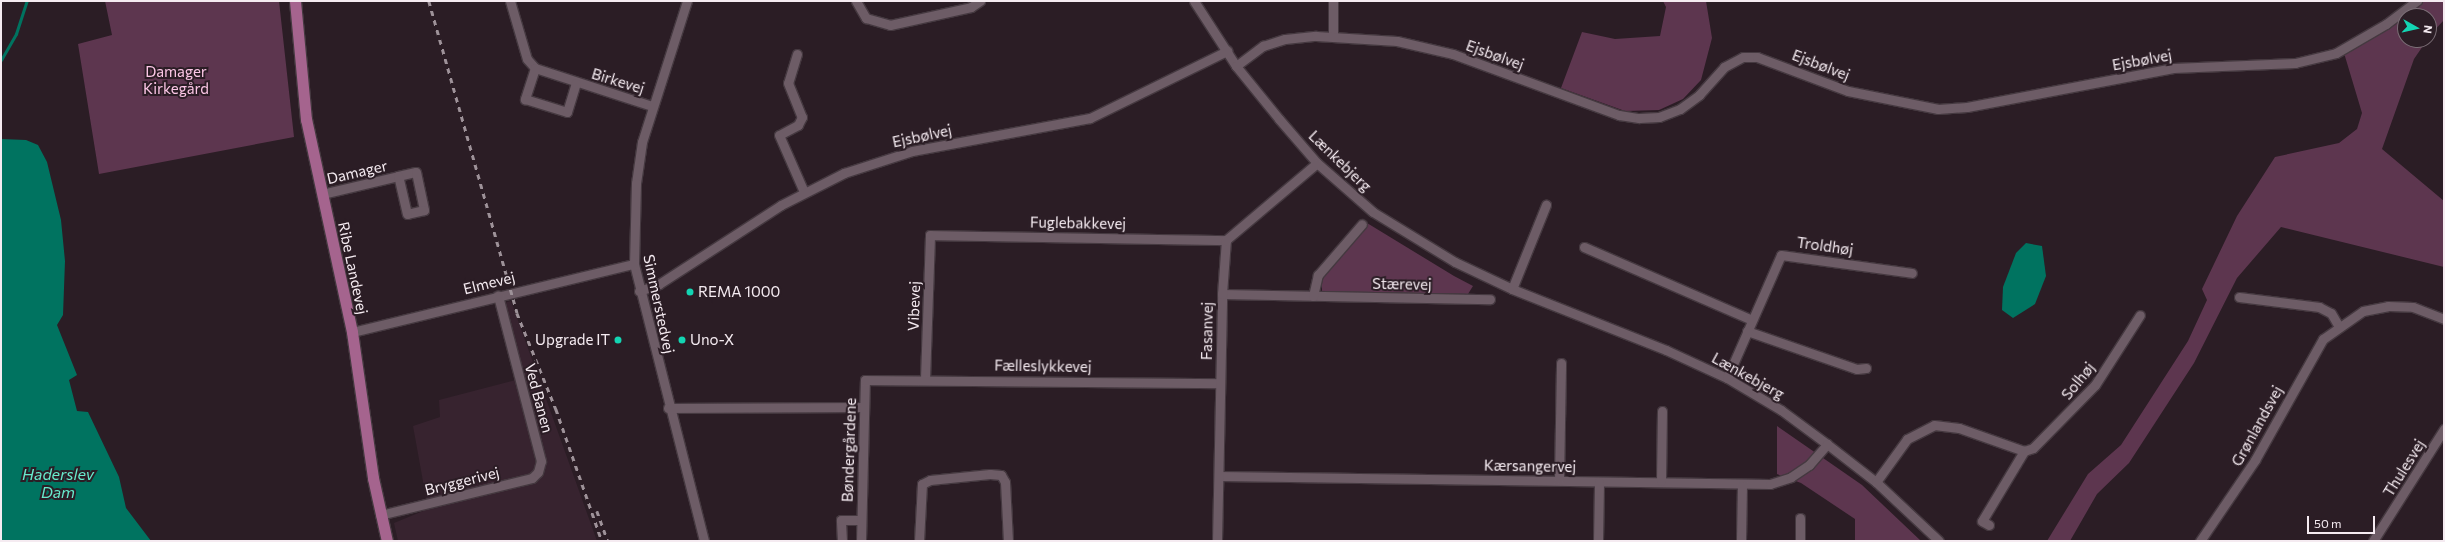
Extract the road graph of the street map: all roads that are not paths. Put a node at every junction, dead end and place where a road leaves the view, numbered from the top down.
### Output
1 (295, 1) edge
2 (687, 1) edge
3 (856, 1) edge
4 (980, 1) edge
5 (1194, 1) edge
6 (1333, 1) edge
7 (2416, 1) edge
8 (511, 2) edge
9 (1333, 36) junction
10 (1227, 51) junction
11 (797, 54) dead end
12 (1236, 66) junction
13 (534, 68) junction
14 (576, 83) junction
15 (652, 106) junction
16 (1317, 163) junction
17 (398, 176) junction
18 (804, 192) junction
19 (322, 194) junction
20 (1546, 205) dead end
21 (1362, 224) dead end
22 (930, 235) joint
23 (1226, 240) junction
24 (1584, 247) dead end
25 (634, 264) junction
26 (1912, 272) dead end
27 (1512, 289) junction
28 (639, 291) junction
29 (1222, 294) junction
30 (498, 296) junction
31 (1313, 296) junction
32 (2239, 297) dead end
33 (1490, 299) dead end
34 (2140, 315) dead end
35 (2444, 318) edge
36 (1752, 320) junction
37 (2338, 325) junction
38 (1747, 331) junction
39 (352, 332) junction
40 (1561, 363) dead end
41 (1866, 368) dead end
42 (1726, 378) junction
43 (925, 379) junction
44 (865, 380) joint
45 (1220, 383) junction
46 (864, 407) junction
47 (668, 408) junction
48 (1662, 411) dead end
49 (2444, 429) edge
50 (1827, 444) junction
51 (2024, 451) junction
52 (541, 461) joint
53 (1219, 476) junction
54 (1559, 480) junction
55 (1661, 481) junction
56 (1599, 482) junction
57 (1876, 482) junction
58 (1742, 485) junction
59 (380, 516) junction
60 (1800, 518) dead end
61 (861, 520) junction
62 (1989, 525) dead end
63 (387, 541) edge
64 (704, 541) edge
65 (842, 541) edge
66 (862, 541) edge
67 (919, 541) edge
68 (1008, 541) edge
69 (1217, 541) edge
70 (1598, 541) edge
71 (1741, 541) edge
72 (1800, 541) edge
73 (1939, 541) edge
74 (2200, 541) edge
75 (2373, 541) edge

1 - 19 main road, Ribe Landevej
2 - 15 street, Simmerstedvej
3 - 4 street
5 - 10 street, Lænkebjerg
6 - 9 street
7 - 9 street, Ejsbølvej
8 - 13 street
9 - 12 street, Ejsbølvej
10 - 12 street, Lænkebjerg
10 - 18 street, Ejsbølvej
11 - 18 street
12 - 16 street, Lænkebjerg
13 - 14 street, Birkevej
13 - 14 street, Birkevej
14 - 15 street, Birkevej
15 - 25 street, Simmerstedvej
16 - 23 street
16 - 27 street, Lænkebjerg
17 - 17 street, Damager
17 - 19 street, Damager
18 - 28 street, Ejsbølvej
19 - 39 main road, Ribe Landevej
20 - 27 street
21 - 31 street
22 - 23 street, Fuglebakkevej
22 - 43 street, Vibevej
23 - 29 street, Fasanvej
24 - 36 street
25 - 28 street, Simmerstedvej
25 - 30 street, Elmevej
26 - 36 street, Troldhøj
27 - 42 street, Lænkebjerg
28 - 47 street, Simmerstedvej
29 - 31 street, Stærevej
29 - 45 street, Fasanvej
30 - 39 street, Elmevej
30 - 52 street, Ved Banen
31 - 33 street, Stærevej
32 - 37 street
34 - 51 street, Solhøj
35 - 37 street, Grønlandsvej
36 - 38 street, Troldhøj
37 - 74 street, Grønlandsvej
38 - 41 street
38 - 42 street, Troldhøj
39 - 59 main road, Ribe Landevej
40 - 54 street
42 - 50 street, Lænkebjerg
43 - 44 street, Fælleslykkevej
43 - 45 street, Fælleslykkevej
44 - 46 street, Bøndergårdene
45 - 53 street, Fasanvej
46 - 47 street
46 - 61 street, Bøndergårdene
47 - 64 street, Simmerstedvej
48 - 55 street
49 - 75 street, Thulesvej
50 - 57 street, Lænkebjerg
50 - 58 street, Kærsangervej
51 - 57 street
51 - 62 street, Solhøj
52 - 59 street, Bryggerivej
53 - 54 street, Kærsangervej
53 - 69 street, Fasanvej
54 - 56 street, Kærsangervej
55 - 56 street, Kærsangervej
55 - 58 street, Kærsangervej
56 - 70 street
57 - 73 street, Lænkebjerg
58 - 71 street
59 - 63 main road, Ribe Landevej
60 - 72 street
61 - 65 street, Bøndergårdene
61 - 66 street, Bøndergårdene
67 - 68 street

